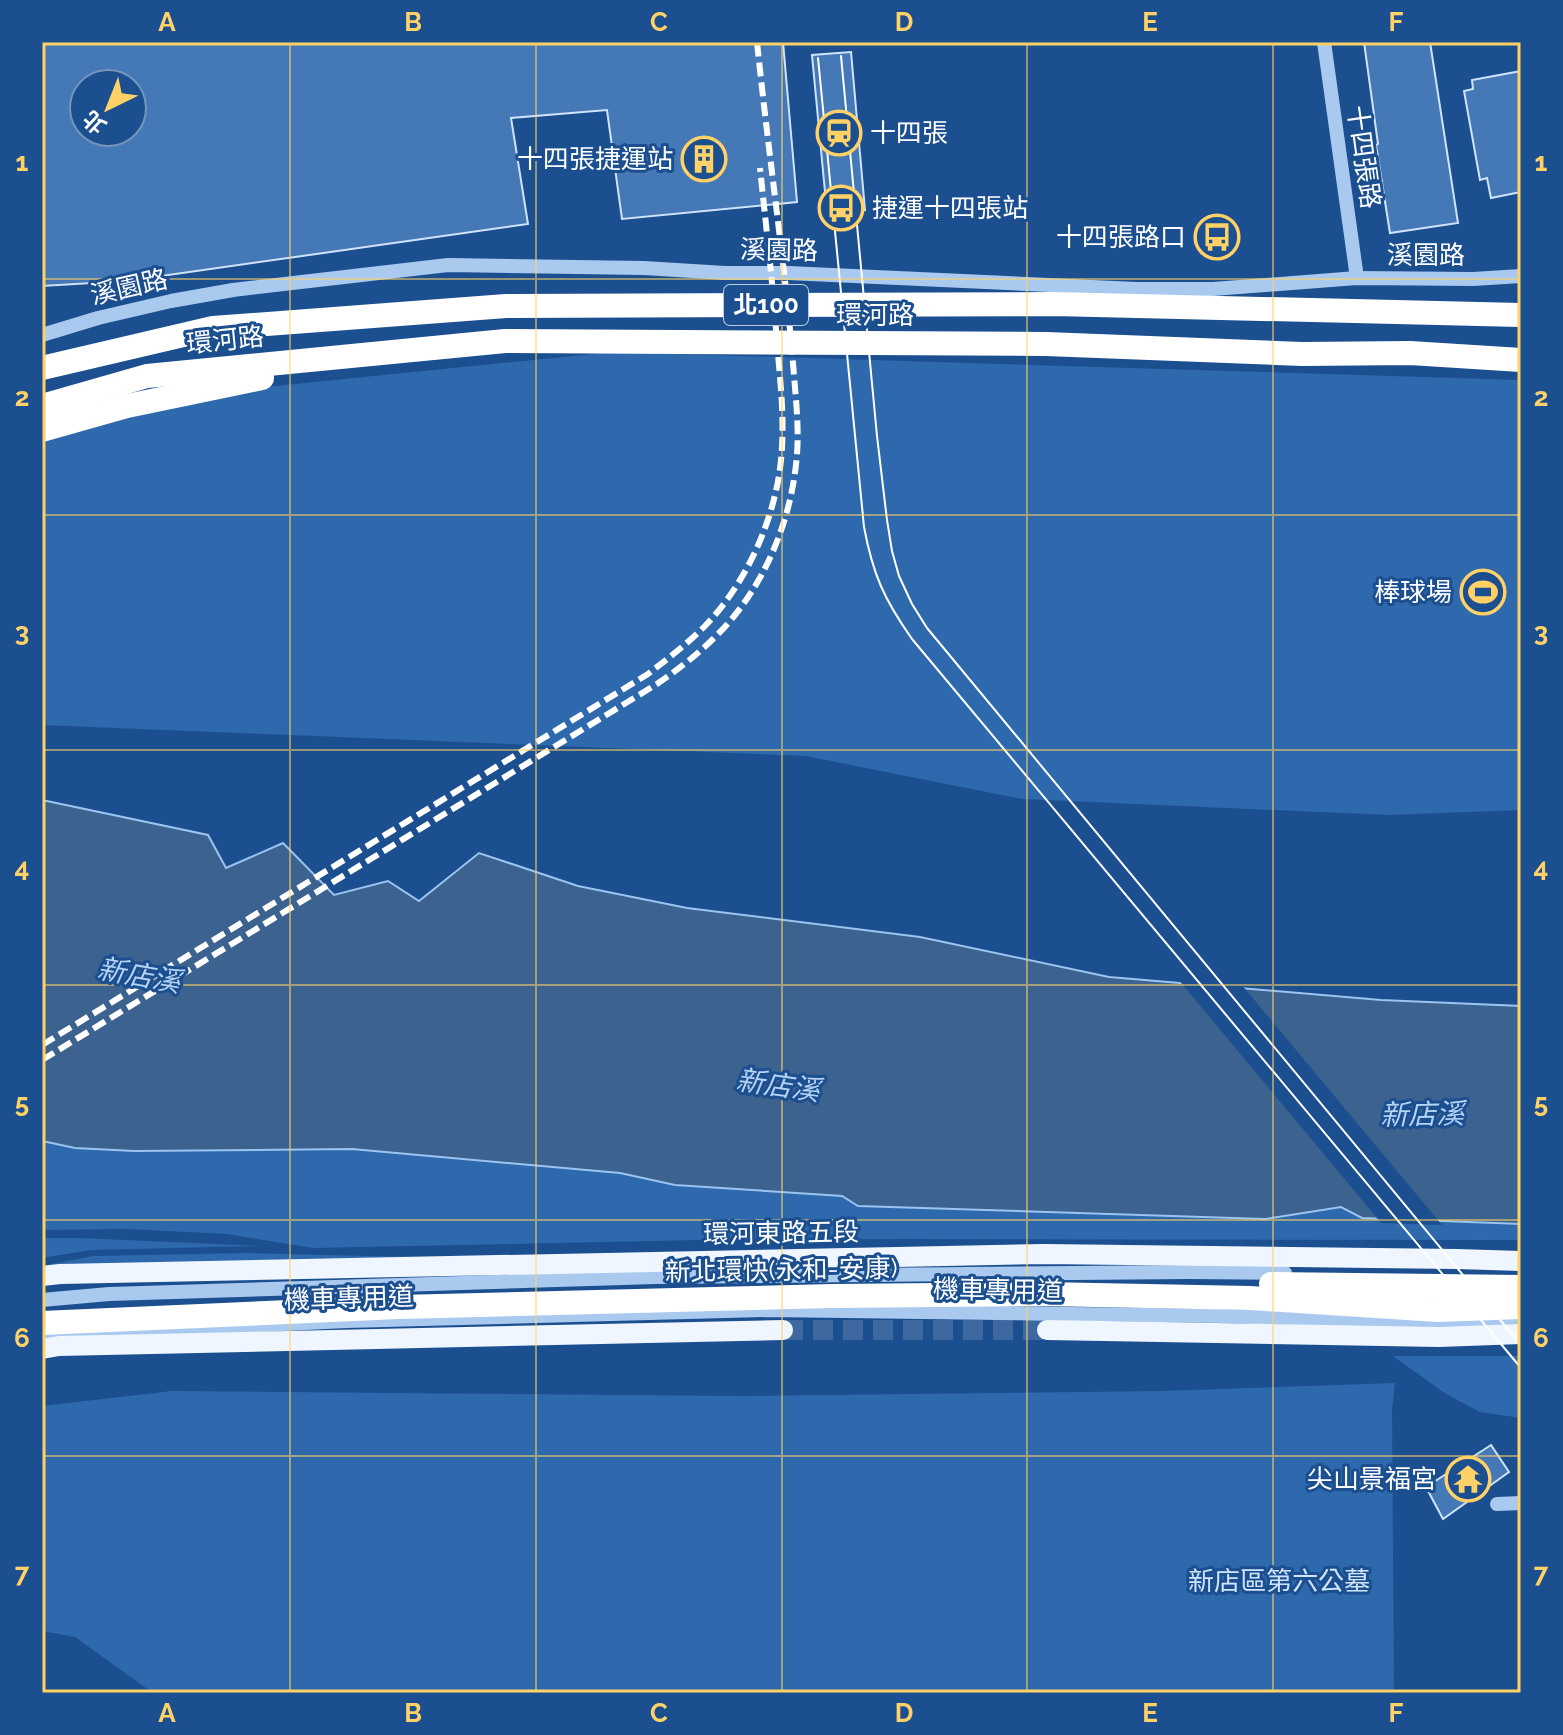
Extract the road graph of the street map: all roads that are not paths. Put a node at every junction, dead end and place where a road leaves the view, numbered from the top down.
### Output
1 (1324, 42) edge
2 (1521, 276) edge
3 (1357, 278) junction
4 (1521, 316) edge
5 (42, 335) edge
6 (1521, 347) edge
7 (381, 353) junction
8 (1410, 353) junction
9 (1521, 360) edge
10 (42, 368) edge
11 (42, 406) edge
12 (42, 430) edge
13 (1521, 1261) edge
14 (42, 1276) edge
15 (1521, 1277) edge
16 (1521, 1287) edge
17 (42, 1300) edge
18 (1521, 1307) edge
19 (42, 1312) edge
20 (1521, 1320) edge
21 (42, 1323) edge
22 (783, 1330) tunnel mouth
23 (1047, 1330) tunnel mouth
24 (1521, 1334) edge
25 (42, 1336) edge
26 (42, 1349) edge
27 (1521, 1503) edge
28 (1497, 1504) dead end

1 - 3 street, 十四張路
2 - 3 street, 溪園路
3 - 5 street, 溪園路
4 - 10 highway, 環河路 / 北100
6 - 8 highway
7 - 8 highway, 環河路 / 北100
7 - 11 highway, 環河路 / 北100
7 - 12 highway
8 - 9 highway, 環河路 / 北100
13 - 14 main road, 環河東路五段
15 - 17 street, 機車專用道
16 - 19 highway, 新北環快(永和-安康)
18 - 21 highway, 新北環快(永和-安康)
20 - 25 street, 機車專用道
22 - 26 main road
23 - 24 main road
27 - 28 street

